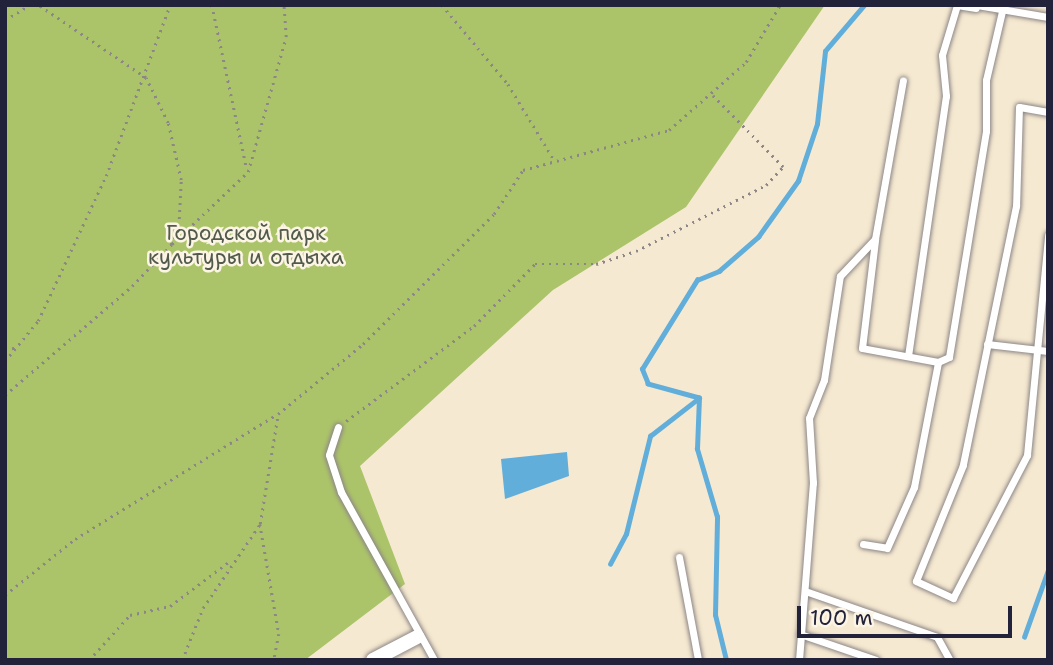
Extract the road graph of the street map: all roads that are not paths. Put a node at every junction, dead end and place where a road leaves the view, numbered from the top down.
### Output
1 (977, 6) edge
2 (1002, 11) junction
3 (1048, 17) edge
4 (903, 80) dead end
5 (1048, 112) edge
6 (1048, 235) edge
7 (875, 240) junction
8 (987, 344) junction
9 (1044, 351) edge
10 (908, 356) junction
11 (938, 362) junction
12 (338, 427) road end
13 (863, 544) dead end
14 (679, 558) dead end
15 (808, 592) junction
16 (800, 634) junction
17 (417, 637) junction
18 (373, 660) edge
19 (435, 660) edge
20 (698, 660) edge
21 (799, 660) edge
22 (876, 660) edge
23 (950, 660) edge

1 - 2 lane
1 - 10 lane
2 - 3 lane
2 - 11 lane
4 - 7 lane
5 - 8 lane
6 - 9 lane
7 - 10 lane
7 - 15 lane
8 - 9 lane
8 - 9 lane
10 - 11 lane
11 - 13 lane
12 - 17 lane
14 - 20 lane
15 - 16 lane
15 - 23 lane
16 - 21 lane
16 - 22 lane
17 - 18 street
17 - 19 lane

